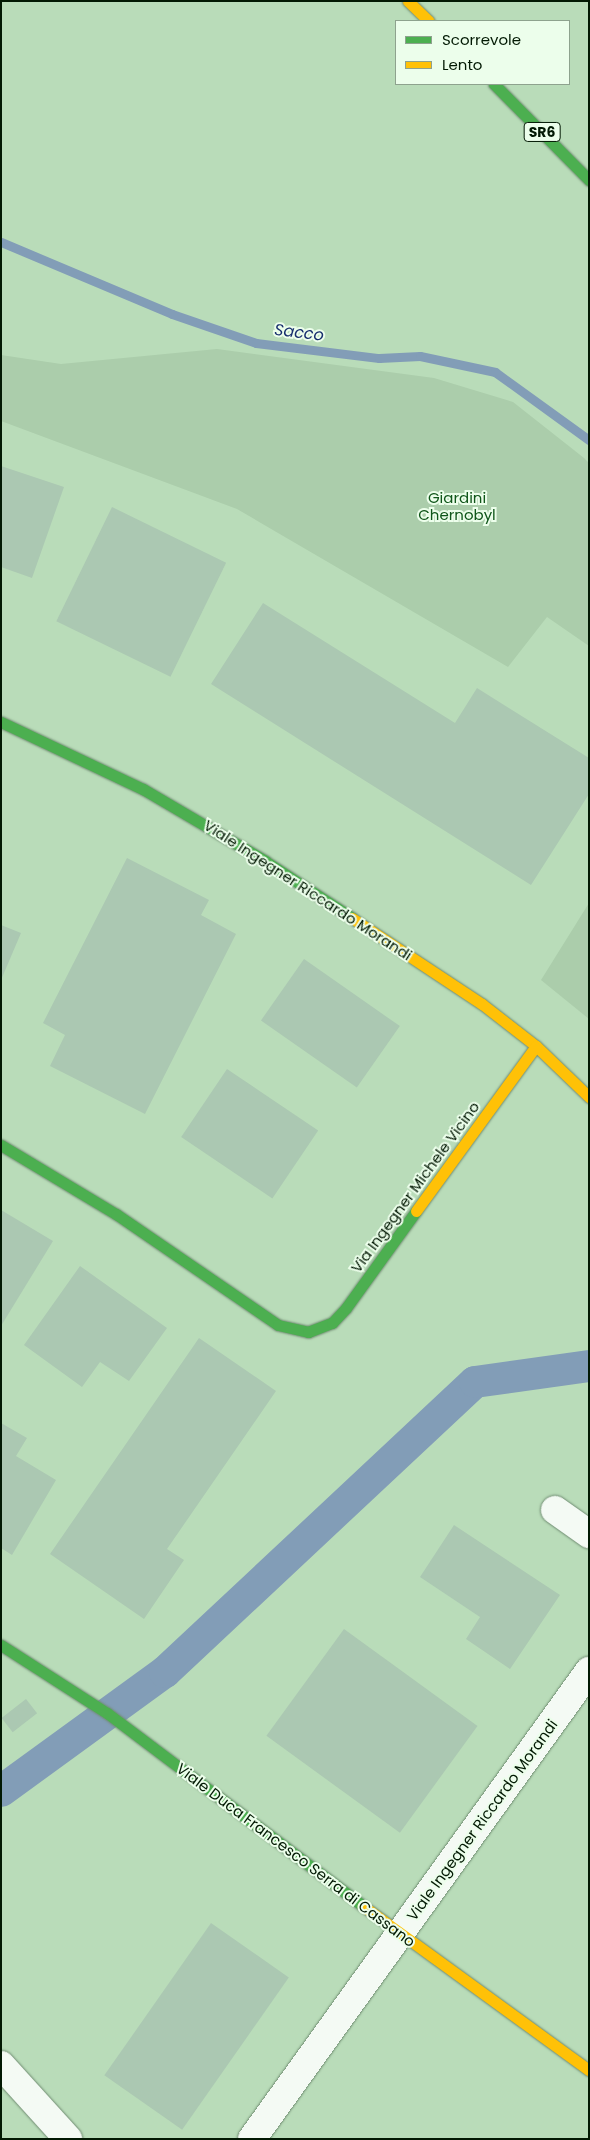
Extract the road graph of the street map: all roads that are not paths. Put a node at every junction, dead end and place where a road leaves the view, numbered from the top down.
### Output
1 (408, 1) edge
2 (428, 20) edge
3 (495, 85) edge
4 (589, 180) edge
5 (1, 722) edge
6 (536, 1046) junction
7 (589, 1097) edge
8 (1, 1145) edge
9 (555, 1510) dead end
10 (589, 1534) edge
11 (1, 1645) edge
12 (589, 1671) edge
13 (400, 1934) junction
14 (1, 2065) edge
15 (589, 2070) edge
16 (68, 2139) edge
17 (252, 2139) edge

1 - 2 street
3 - 4 street, SR6
5 - 6 street, Viale Ingegner Riccardo Morandi
6 - 7 street, Viale Ingegner Riccardo Morandi
6 - 8 street, Via Ingegner Michele Vicino
9 - 10 street
11 - 13 street, Viale Duca Francesco Serra di Cassano
12 - 13 street, Viale Ingegner Riccardo Morandi
13 - 15 street, Viale Duca Francesco Serra di Cassano
13 - 17 street, Viale Ingegner Riccardo Morandi
14 - 16 street

